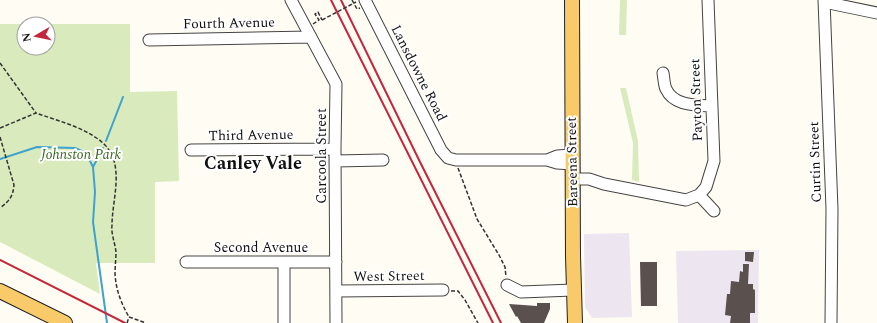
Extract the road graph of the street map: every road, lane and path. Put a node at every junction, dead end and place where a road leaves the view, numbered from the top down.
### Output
1 (290, 0) edge
2 (352, 0) edge
3 (572, 0) edge
4 (708, 0) edge
5 (824, 1) edge
6 (358, 2) edge
7 (877, 13) edge
8 (319, 20) dead end
9 (311, 37) junction
10 (149, 40) dead end
11 (0, 63) edge
12 (663, 73) dead end
13 (711, 106) junction
14 (36, 113) junction
15 (0, 128) edge
16 (0, 137) edge
17 (335, 149) junction
18 (191, 150) dead end
19 (452, 159) junction
20 (572, 159) junction
21 (383, 160) dead end
22 (335, 161) junction
23 (573, 183) junction
24 (699, 195) junction
25 (0, 208) edge
26 (714, 211) dead end
27 (186, 262) dead end
28 (284, 262) junction
29 (336, 262) junction
30 (507, 285) joint
31 (443, 290) joint
32 (573, 290) junction
33 (0, 291) edge
34 (336, 291) junction
35 (129, 317) junction
36 (65, 323) edge
37 (127, 323) edge
38 (146, 323) edge
39 (284, 323) edge
40 (336, 323) edge
41 (478, 323) edge
42 (575, 323) edge
43 (830, 323) edge

1 - 9 street, Carcoola Street
2 - 6 path
3 - 20 main road, Bareena Street
4 - 13 street, Payton Street
5 - 7 street
5 - 43 street, Curtin Street
6 - 8 path, bridge
6 - 19 street, Lansdowne Road
9 - 10 street, Fourth Avenue
9 - 17 street, Carcoola Street
11 - 14 path
12 - 13 street
13 - 24 street, Payton Street
14 - 15 path
14 - 35 path
16 - 25 path
17 - 18 street, Third Avenue
17 - 22 street, Carcoola Street
19 - 20 street
19 - 30 path
20 - 23 main road, Bareena Street
21 - 22 street
22 - 29 street, Carcoola Street
23 - 24 street
23 - 32 main road, Bareena Street
24 - 26 street
27 - 28 street, Second Avenue
28 - 29 street, Second Avenue
28 - 39 street
29 - 34 street, Carcoola Street
30 - 32 street
31 - 34 street, West Street
31 - 41 path
32 - 42 main road, Bareena Street
33 - 36 main road
34 - 40 street, Carcoola Street
35 - 37 path
35 - 38 path

